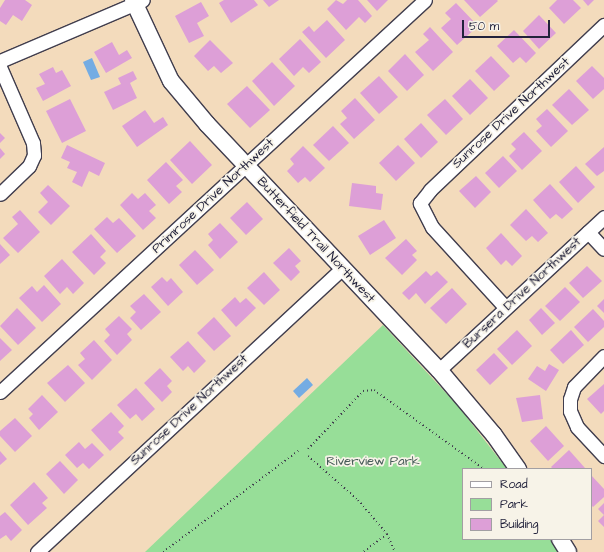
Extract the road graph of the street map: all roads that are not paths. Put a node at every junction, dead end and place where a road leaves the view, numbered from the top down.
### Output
1 (425, 0) edge
2 (137, 1) edge
3 (604, 25) edge
4 (0, 61) edge
5 (0, 67) edge
6 (246, 166) junction
7 (0, 194) edge
8 (604, 218) edge
9 (588, 232) junction
10 (604, 249) edge
11 (342, 269) junction
12 (505, 307) junction
13 (604, 356) edge
14 (439, 370) junction
15 (0, 392) edge
16 (604, 456) edge
17 (517, 468) edge
18 (561, 540) edge
19 (37, 552) edge
20 (568, 552) edge

1 - 6 street, Primrose Drive Northwest
2 - 4 street
2 - 6 street, Butterfield Trail Northwest
3 - 12 street, Sunrose Drive Northwest
5 - 7 street
6 - 11 street, Butterfield Trail Northwest
6 - 15 street, Primrose Drive Northwest
8 - 9 street, Bursera Drive Northwest
9 - 10 street
9 - 12 street, Bursera Drive Northwest
11 - 14 street, Butterfield Trail Northwest
11 - 19 street, Sunrose Drive Northwest
12 - 14 street, Bursera Drive Northwest
13 - 16 street
14 - 17 street, Butterfield Trail Northwest
18 - 20 street

